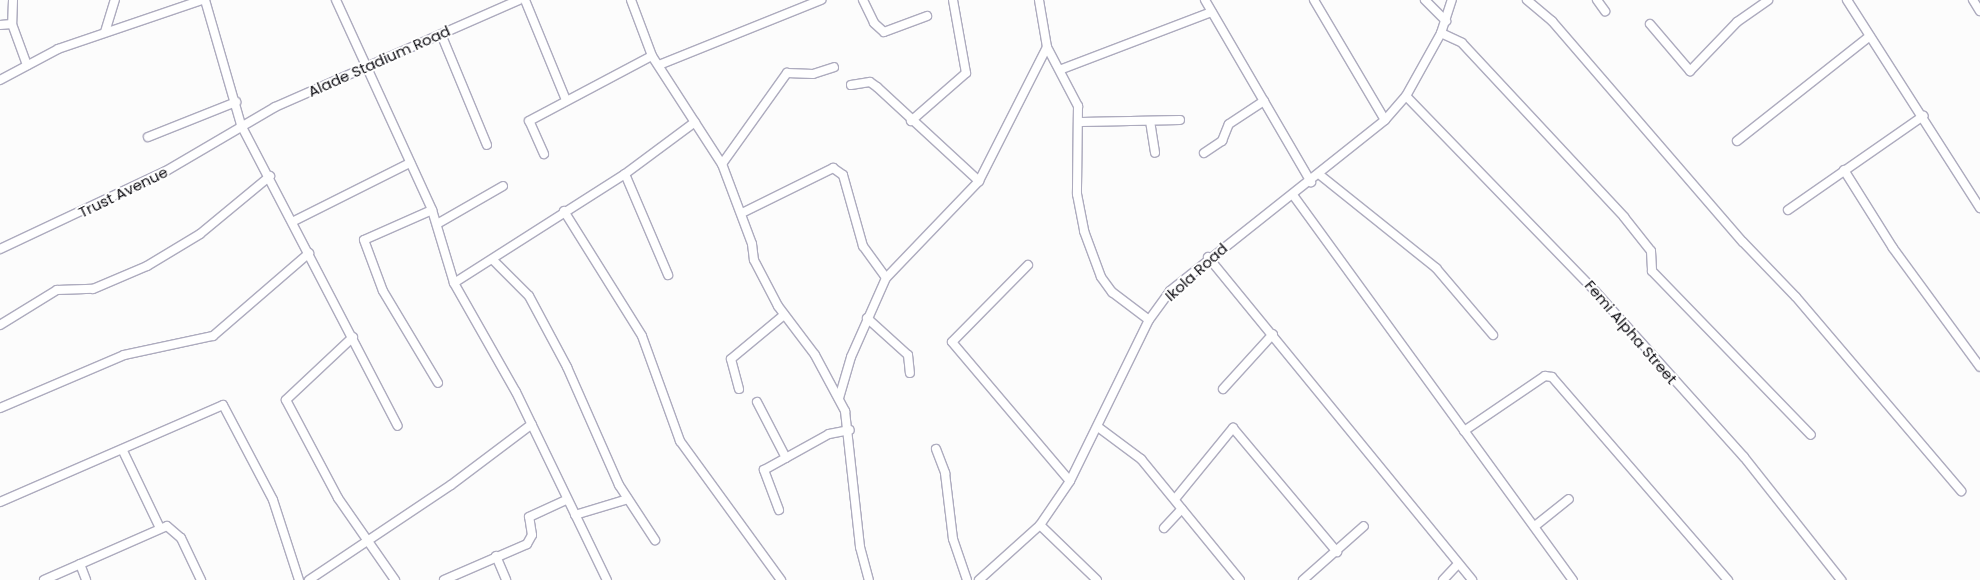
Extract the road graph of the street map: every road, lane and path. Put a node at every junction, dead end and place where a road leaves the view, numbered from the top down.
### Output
1 (13, 0) edge
2 (116, 0) edge
3 (204, 0) edge
4 (336, 0) edge
5 (519, 0) edge
6 (526, 0) edge
7 (631, 0) edge
8 (821, 0) edge
9 (863, 0) edge
10 (953, 0) edge
11 (1039, 0) edge
12 (1204, 0) edge
13 (1314, 0) edge
14 (1425, 0) edge
15 (1452, 0) edge
16 (1527, 0) edge
17 (1597, 0) edge
18 (1768, 0) edge
19 (1847, 0) edge
20 (1973, 0) edge
21 (1605, 11) dead end
22 (1980, 11) edge
23 (1211, 12) junction
24 (927, 16) dead end
25 (1446, 21) junction
26 (12, 24) junction
27 (1650, 24) dead end
28 (0, 25) edge
29 (105, 32) junction
30 (1441, 32) junction
31 (441, 34) junction
32 (1870, 36) junction
33 (1047, 47) junction
34 (652, 56) junction
35 (27, 65) junction
36 (658, 65) junction
37 (367, 66) junction
38 (834, 67) dead end
39 (1062, 70) junction
40 (0, 80) edge
41 (851, 85) dead end
42 (1406, 96) junction
43 (566, 100) junction
44 (1264, 101) junction
45 (236, 102) junction
46 (1923, 116) junction
47 (1180, 120) dead end
48 (1385, 120) junction
49 (911, 121) junction
50 (1150, 121) junction
51 (695, 122) junction
52 (1081, 122) junction
53 (241, 125) junction
54 (148, 137) dead end
55 (1737, 141) dead end
56 (487, 145) dead end
57 (1155, 153) dead end
58 (1204, 153) dead end
59 (544, 154) dead end
60 (410, 163) junction
61 (722, 164) junction
62 (1844, 170) junction
63 (625, 174) junction
64 (1320, 175) junction
65 (270, 176) junction
66 (980, 181) junction
67 (1311, 182) junction
68 (503, 186) dead end
69 (1294, 195) junction
70 (1980, 208) edge
71 (432, 210) junction
72 (1788, 210) dead end
73 (564, 211) junction
74 (742, 213) junction
75 (294, 221) junction
76 (437, 224) junction
77 (0, 249) edge
78 (309, 252) junction
79 (1208, 257) junction
80 (494, 260) junction
81 (1028, 265) dead end
82 (668, 274) dead end
83 (886, 278) junction
84 (454, 283) junction
85 (784, 316) junction
86 (868, 318) junction
87 (1149, 320) junction
88 (0, 325) edge
89 (1273, 334) junction
90 (1494, 335) dead end
91 (353, 337) junction
92 (1980, 367) edge
93 (910, 373) dead end
94 (438, 382) dead end
95 (739, 389) dead end
96 (1223, 389) dead end
97 (839, 398) junction
98 (757, 402) dead end
99 (0, 408) edge
100 (532, 424) junction
101 (398, 426) dead end
102 (1098, 427) junction
103 (850, 430) junction
104 (1464, 431) junction
105 (1811, 435) dead end
106 (936, 450) dead end
107 (123, 451) junction
108 (786, 458) junction
109 (1070, 481) junction
110 (1961, 491) dead end
111 (628, 499) junction
112 (1175, 499) junction
113 (566, 500) junction
114 (1569, 500) dead end
115 (0, 502) edge
116 (1182, 509) junction
117 (779, 510) dead end
118 (575, 515) junction
119 (1040, 525) junction
120 (159, 526) junction
121 (1364, 526) dead end
122 (1535, 526) junction
123 (1164, 528) dead end
124 (655, 540) dead end
125 (370, 541) junction
126 (1337, 552) junction
127 (496, 556) junction
128 (80, 564) junction
129 (1458, 564) junction
130 (44, 580) edge
131 (86, 580) edge
132 (201, 580) edge
133 (299, 580) edge
134 (308, 580) edge
135 (395, 580) edge
136 (444, 580) edge
137 (506, 580) edge
138 (607, 580) edge
139 (781, 580) edge
140 (869, 580) edge
141 (967, 580) edge
142 (979, 580) edge
143 (1097, 580) edge
144 (1240, 580) edge
145 (1303, 580) edge
146 (1442, 580) edge
147 (1472, 580) edge
148 (1573, 580) edge
149 (1728, 580) edge
150 (1841, 580) edge

1 - 26 street
2 - 29 street
3 - 29 street
3 - 45 street
4 - 37 street
5 - 31 street, Alade Stadium Road
6 - 43 street
7 - 34 street
8 - 36 street
9 - 24 street
10 - 49 street
11 - 33 street
12 - 23 street
13 - 48 street
14 - 25 street
15 - 25 street, Ikola Road
16 - 110 street
17 - 21 street
18 - 27 street
19 - 32 street
20 - 22 street
23 - 39 street
23 - 44 street
25 - 30 street, Ikola Road
26 - 28 street
26 - 35 street
29 - 35 street
30 - 42 street, Ikola Road
30 - 105 street
31 - 37 street, Alade Stadium Road
31 - 56 street
32 - 46 street
32 - 55 street
33 - 39 street
33 - 66 street
34 - 36 street
34 - 43 street
35 - 40 street
36 - 51 street
37 - 53 street, Alade Stadium Road
37 - 60 street
38 - 61 street
39 - 52 street
41 - 49 street
42 - 48 street, Ikola Road
42 - 150 street, Femi Alpha Street
43 - 59 street
44 - 58 street
44 - 67 street
45 - 53 street
45 - 54 street
46 - 62 street
46 - 70 street
47 - 50 street
48 - 64 street, Ikola Road
49 - 66 street
50 - 52 street
50 - 57 street
51 - 61 street
51 - 63 street
52 - 87 street
53 - 65 street
53 - 77 street, Trust Avenue
60 - 71 street
60 - 75 street
61 - 74 street
62 - 72 street
62 - 92 street
63 - 73 street
63 - 82 street
64 - 67 street, Ikola Road
64 - 90 street
65 - 75 street
65 - 88 street
66 - 83 street
67 - 69 street, Ikola Road
68 - 76 street
69 - 79 street, Ikola Road
69 - 104 street
71 - 76 street
71 - 94 street
73 - 80 street
73 - 139 street
74 - 83 street
74 - 85 street
75 - 78 street
76 - 84 street
78 - 91 street
78 - 99 street
79 - 87 street, Ikola Road
79 - 89 street
80 - 84 street
80 - 111 street
81 - 109 street
83 - 86 street
84 - 100 street
85 - 95 street
85 - 97 street
86 - 93 street
86 - 97 street
87 - 102 street, Ikola Road
89 - 96 street
89 - 129 street
91 - 101 street
91 - 125 street
97 - 103 street
98 - 108 street
100 - 113 street
100 - 125 street
102 - 109 street, Ikola Road
102 - 112 street
103 - 108 street
103 - 140 street
104 - 122 street
104 - 149 street
106 - 141 street
107 - 115 street
107 - 120 street
107 - 133 street
108 - 117 street
109 - 119 street, Ikola Road
111 - 118 street
111 - 124 street
112 - 116 street
112 - 126 street
113 - 118 street
113 - 127 street
114 - 122 street
116 - 123 street
116 - 144 street
118 - 138 street
119 - 142 street, Ikola Road
119 - 143 street
120 - 128 street
120 - 132 street
121 - 126 street
122 - 148 street
125 - 134 street
125 - 135 street
126 - 145 street
127 - 136 street
127 - 137 street
128 - 130 street
128 - 131 street
129 - 146 street
129 - 147 street

